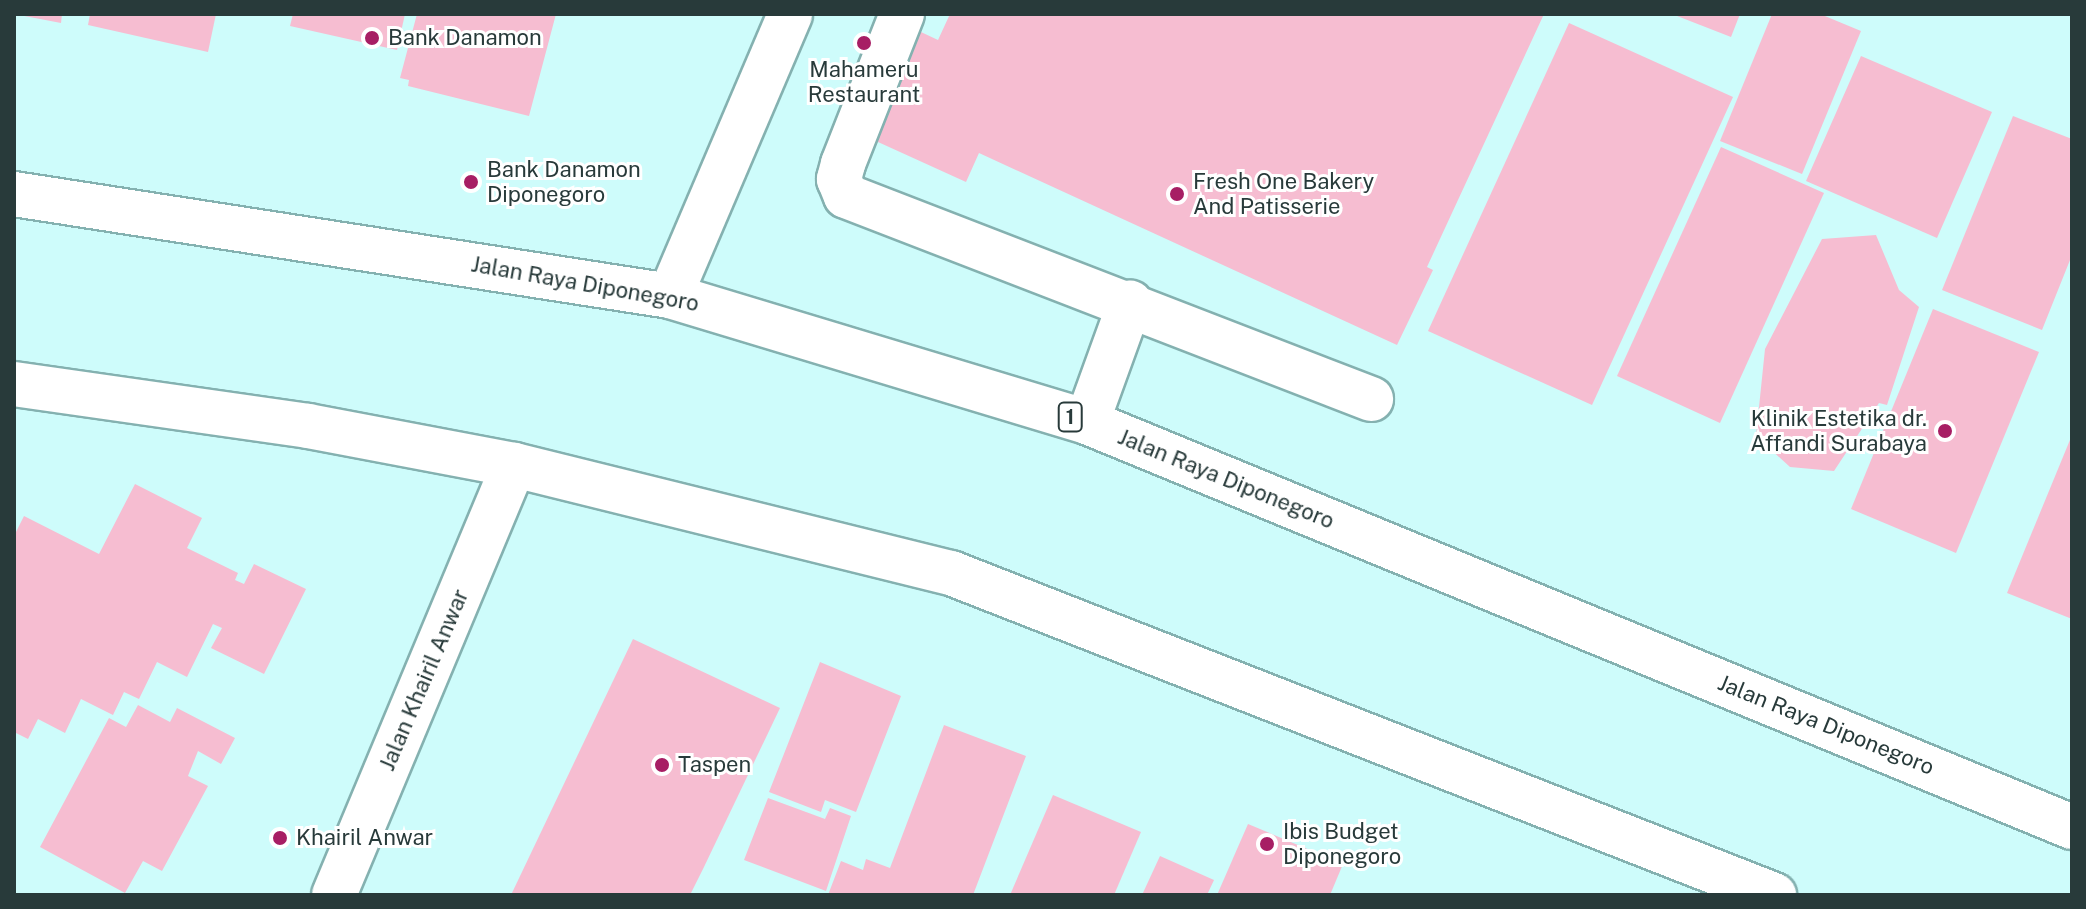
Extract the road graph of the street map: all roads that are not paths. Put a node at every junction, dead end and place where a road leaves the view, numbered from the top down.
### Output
1 (790, 14) edge
2 (902, 14) edge
3 (14, 194) edge
4 (670, 296) junction
5 (1130, 303) junction
6 (14, 384) edge
7 (1371, 399) dead end
8 (1087, 422) junction
9 (514, 465) junction
10 (2072, 827) edge
11 (334, 895) edge
12 (1774, 895) edge

1 - 4 main road
2 - 5 main road
3 - 4 main road, Jalan Raya Diponegoro / 1
4 - 8 main road, Jalan Raya Diponegoro / 1
5 - 7 main road
5 - 8 main road
6 - 9 main road
8 - 10 main road, Jalan Raya Diponegoro / 1
9 - 11 main road, Jalan Khairil Anwar
9 - 12 main road

